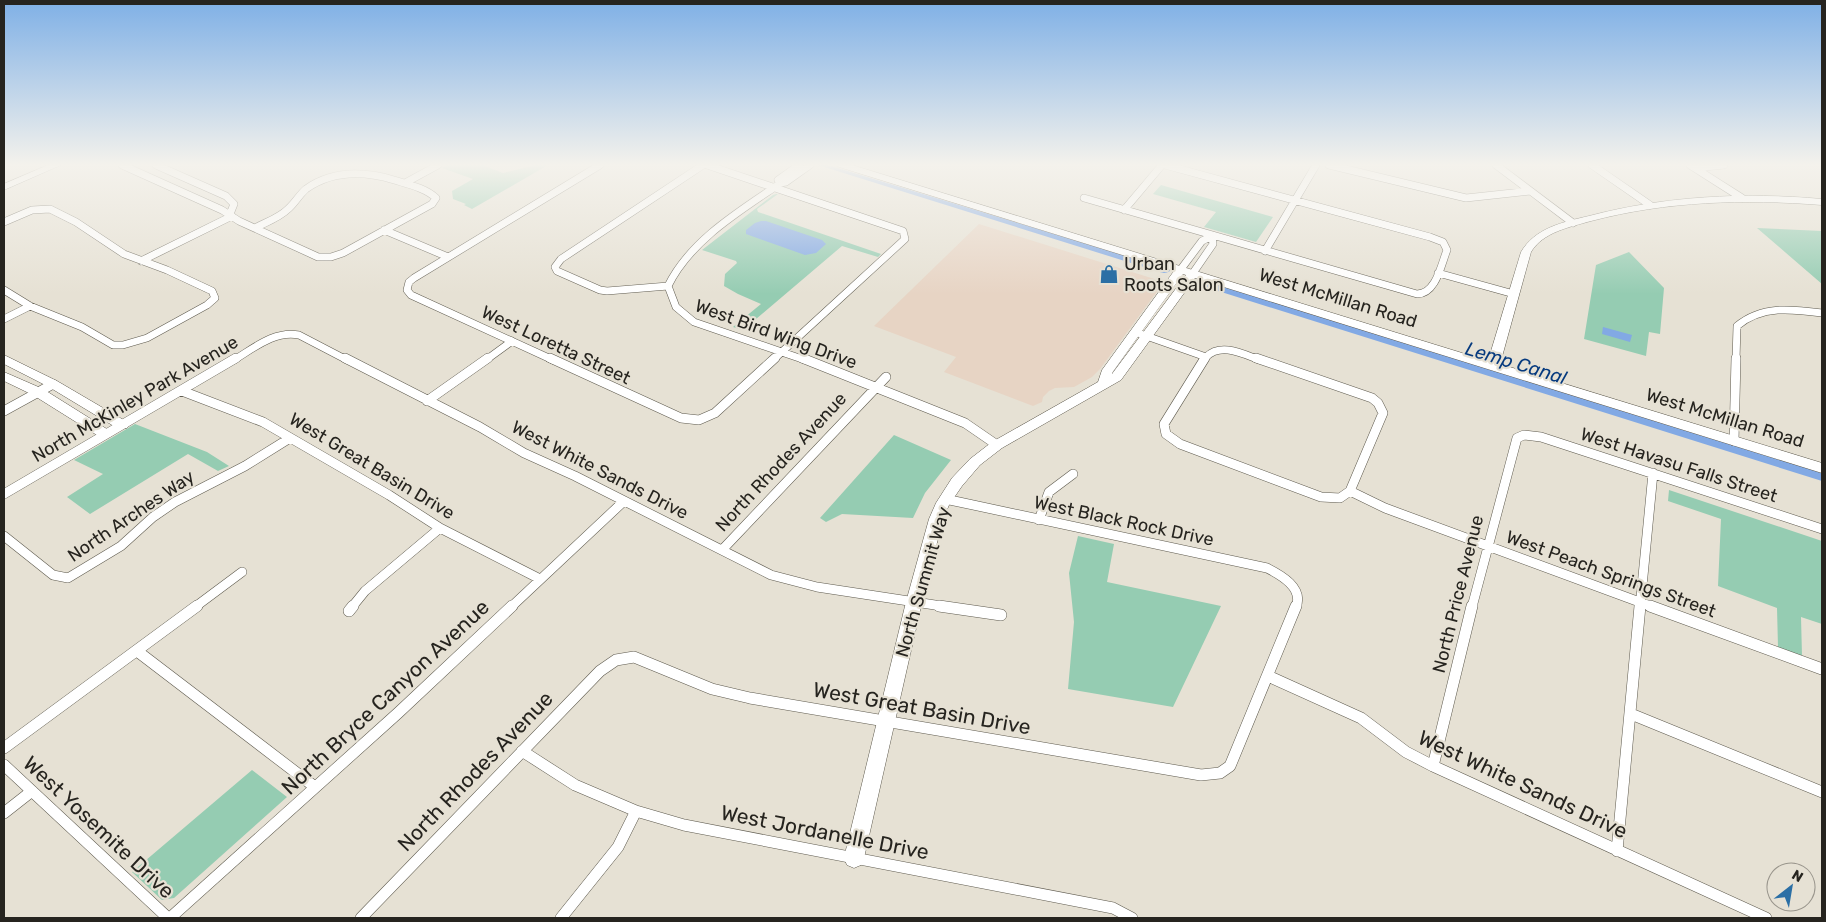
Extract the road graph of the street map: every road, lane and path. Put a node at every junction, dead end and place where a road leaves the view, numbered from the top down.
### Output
1 (42, 208) joint
2 (216, 208) edge
3 (233, 208) edge
4 (289, 208) edge
5 (425, 208) edge
6 (529, 208) edge
7 (640, 208) edge
8 (746, 208) edge
9 (841, 208) edge
10 (982, 208) edge
11 (1117, 208) edge
12 (1292, 208) edge
13 (1326, 208) edge
14 (1553, 208) edge
15 (1637, 208) edge
16 (1124, 210) joint
17 (231, 215) junction
18 (4, 222) edge
19 (1573, 223) junction
20 (255, 228) junction
21 (384, 230) junction
22 (1212, 236) junction
23 (1265, 251) junction
24 (448, 257) junction
25 (141, 260) junction
26 (1187, 271) junction
27 (1438, 273) junction
28 (668, 286) junction
29 (4, 290) edge
30 (1423, 294) joint
31 (1514, 294) junction
32 (30, 306) junction
33 (1822, 313) edge
34 (4, 319) edge
35 (283, 334) joint
36 (1141, 334) junction
37 (512, 342) junction
38 (784, 351) junction
39 (1206, 357) junction
40 (4, 359) edge
41 (1493, 366) junction
42 (4, 376) edge
43 (886, 377) dead end
44 (54, 384) junction
45 (876, 388) junction
46 (182, 391) junction
47 (38, 392) junction
48 (427, 401) junction
49 (4, 411) edge
50 (122, 425) junction
51 (106, 434) junction
52 (1524, 435) joint
53 (290, 438) junction
54 (1734, 441) junction
55 (997, 445) junction
56 (1822, 468) edge
57 (1073, 474) dead end
58 (1653, 474) junction
59 (1350, 491) junction
60 (4, 494) edge
61 (945, 499) junction
62 (624, 501) junction
63 (1039, 520) junction
64 (440, 528) junction
65 (1822, 529) edge
66 (4, 536) edge
67 (1487, 546) junction
68 (722, 550) junction
69 (242, 572) dead end
70 (540, 579) junction
71 (1292, 583) joint
72 (914, 602) junction
73 (1641, 603) junction
74 (349, 611) dead end
75 (1001, 615) dead end
76 (137, 651) junction
77 (623, 657) joint
78 (1822, 669) edge
79 (1268, 676) junction
80 (1631, 714) junction
81 (886, 721) junction
82 (4, 748) edge
83 (522, 751) junction
84 (4, 765) edge
85 (1434, 766) junction
86 (315, 787) junction
87 (32, 791) junction
88 (1822, 792) edge
89 (636, 811) junction
90 (4, 813) edge
91 (1617, 851) junction
92 (854, 858) junction
93 (169, 918) edge
94 (361, 918) edge
95 (561, 918) edge
96 (1132, 918) edge
97 (1766, 918) edge

1 - 18 street
1 - 25 street
2 - 17 street
3 - 17 street
4 - 20 street
5 - 21 street
6 - 24 street
7 - 28 street
8 - 28 street
9 - 38 street
10 - 26 street, West McMillan Road
11 - 16 street
12 - 23 street
13 - 27 street
14 - 19 street
15 - 19 street
16 - 22 street
17 - 20 street
17 - 25 street
19 - 31 street
20 - 21 street
21 - 24 street
22 - 23 street
22 - 26 street, North Summit Way
22 - 26 street, North Summit Way
23 - 30 street
24 - 37 street, West Loretta Street
25 - 32 street
26 - 36 street, North Summit Way
26 - 41 street, West McMillan Road
27 - 30 street
27 - 31 street
28 - 38 street, West Bird Wing Drive
29 - 32 street
31 - 41 street
32 - 34 street
33 - 54 street
35 - 46 street, North McKinley Park Avenue
35 - 48 street, West White Sands Drive
36 - 39 street
36 - 55 street, North Summit Way
37 - 38 street, West Loretta Street
37 - 48 street
38 - 45 street, West Bird Wing Drive
39 - 59 street
39 - 59 street
40 - 44 street
41 - 54 street, West McMillan Road
42 - 47 street
43 - 45 street, North Rhodes Avenue
44 - 47 street
44 - 50 street
45 - 55 street, West Bird Wing Drive
45 - 68 street, North Rhodes Avenue
46 - 50 street, North McKinley Park Avenue
46 - 53 street, West Great Basin Drive
47 - 49 street
47 - 51 street
48 - 62 street, West White Sands Drive
50 - 51 street, North McKinley Park Avenue
51 - 60 street, North McKinley Park Avenue
52 - 58 street, West Havasu Falls Street
52 - 67 street, North Price Avenue
53 - 64 street, West Great Basin Drive
53 - 66 street, North Arches Way
54 - 56 street, West McMillan Road
55 - 61 street, North Summit Way
57 - 63 street
58 - 65 street, West Havasu Falls Street
58 - 73 street
59 - 67 street, West Peach Springs Street
61 - 63 street, West Black Rock Drive
61 - 72 street, North Summit Way
62 - 68 street, West White Sands Drive
62 - 70 street, North Bryce Canyon Avenue
63 - 71 street, West Black Rock Drive
64 - 70 street, West Great Basin Drive
64 - 74 street
67 - 73 street, West Peach Springs Street
67 - 85 street, North Price Avenue
68 - 72 street, West White Sands Drive
69 - 76 street
70 - 86 street, North Bryce Canyon Avenue
71 - 79 street
72 - 75 street
72 - 81 street, North Summit Way
73 - 78 street, West Peach Springs Street
73 - 80 street
76 - 82 street
76 - 86 street
77 - 81 street, West Great Basin Drive
77 - 83 street, North Rhodes Avenue
79 - 81 street, West Great Basin Drive
79 - 85 street, West White Sands Drive
80 - 88 street
80 - 91 street
81 - 92 street, North Summit Way
83 - 89 street, West Jordanelle Drive
83 - 94 street, North Rhodes Avenue
84 - 87 street, West Yosemite Drive
85 - 91 street, West White Sands Drive
86 - 93 street, North Bryce Canyon Avenue
87 - 90 street
87 - 93 street, West Yosemite Drive
89 - 92 street, West Jordanelle Drive
89 - 95 street
91 - 97 street, West White Sands Drive
92 - 96 street, West Jordanelle Drive

